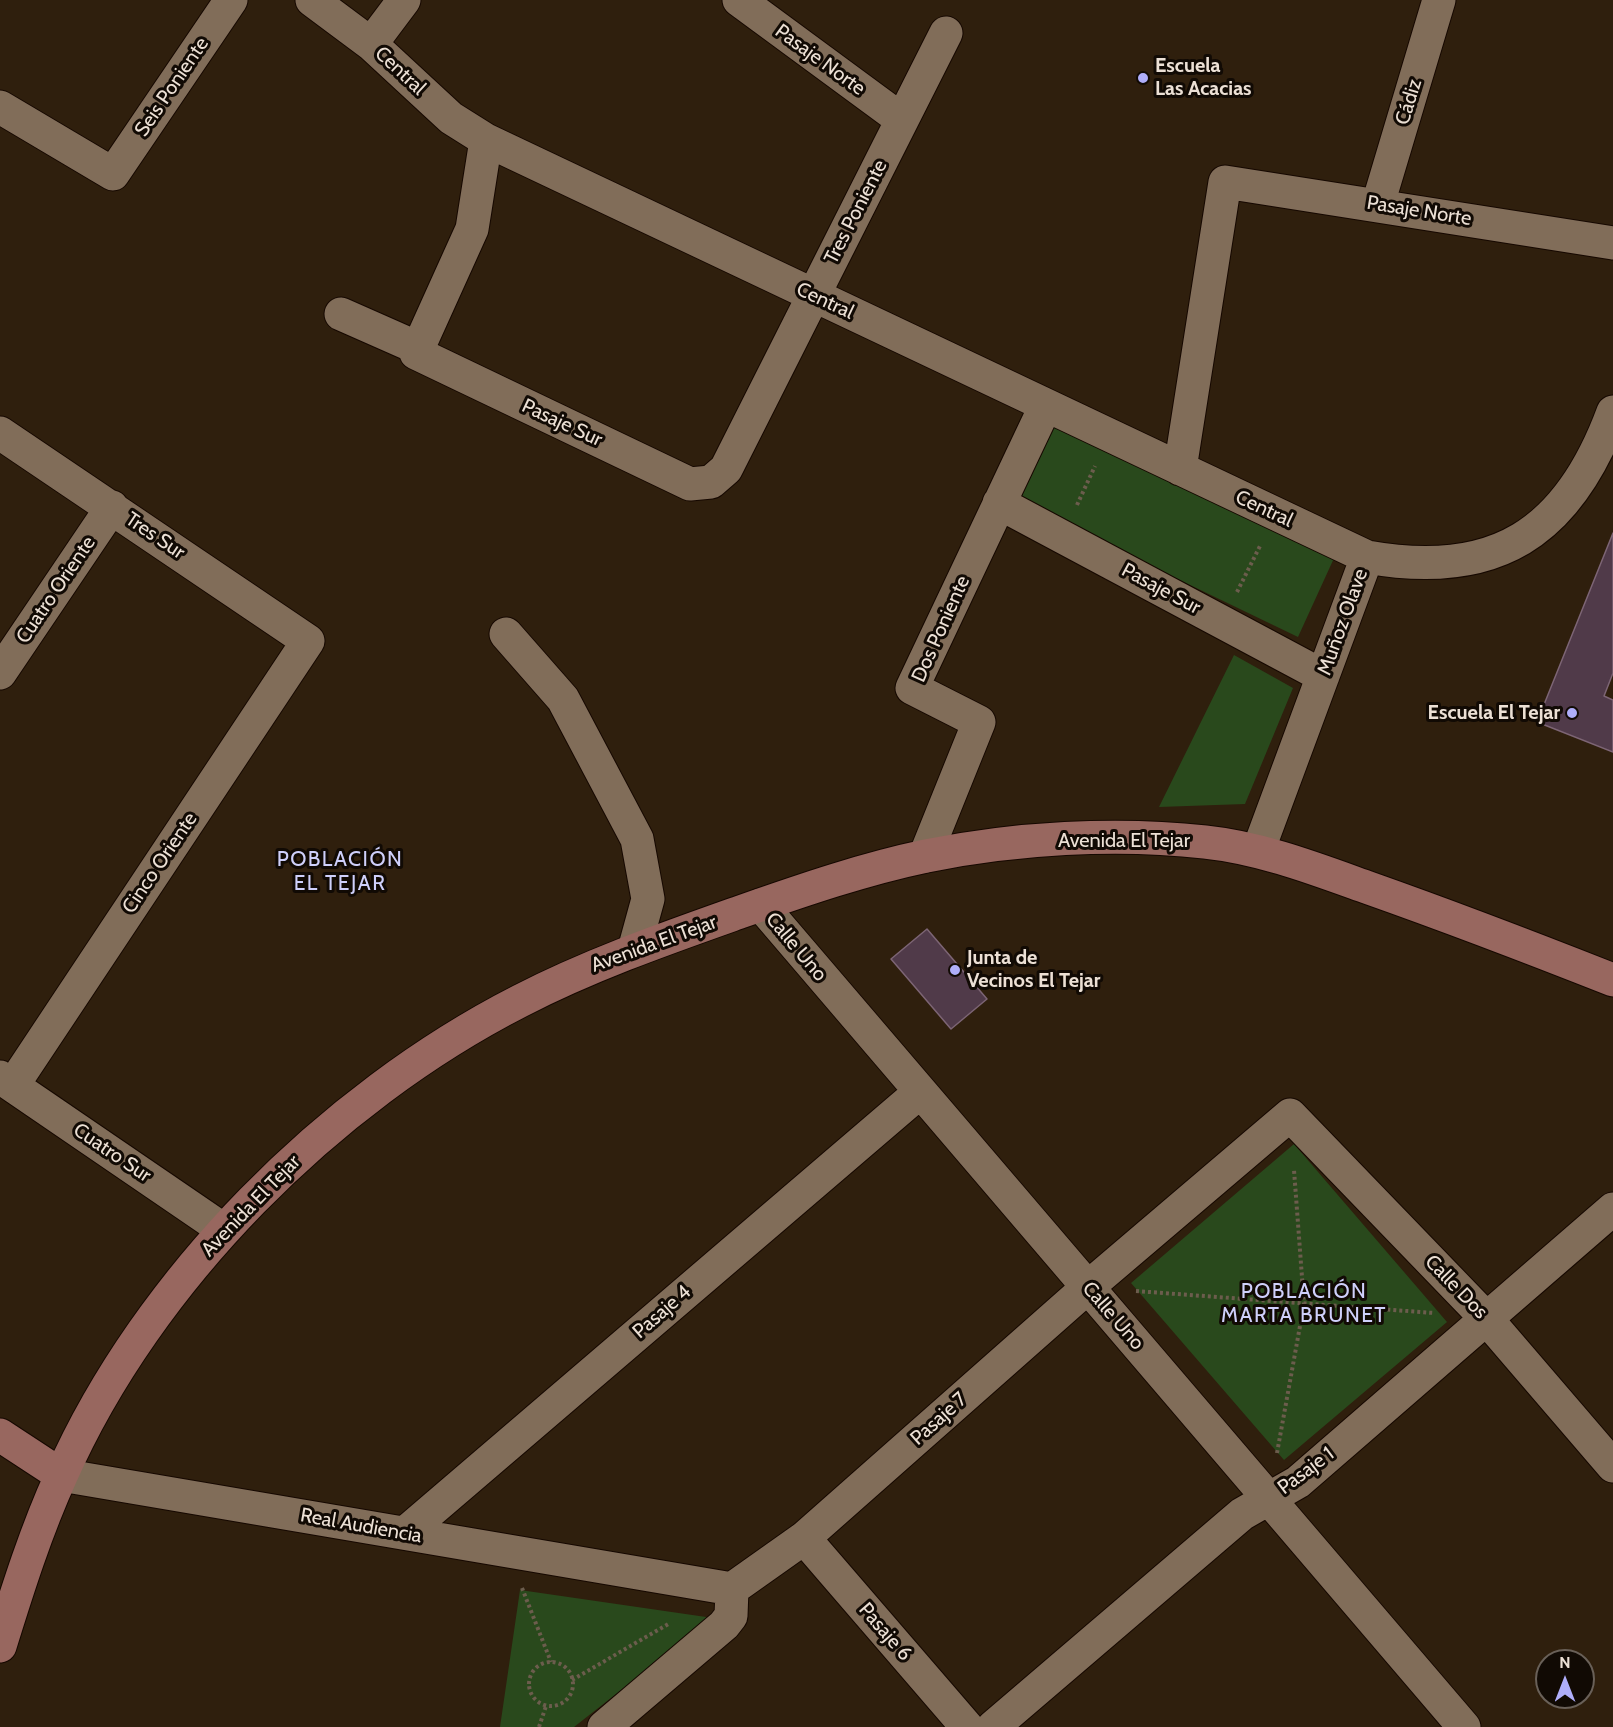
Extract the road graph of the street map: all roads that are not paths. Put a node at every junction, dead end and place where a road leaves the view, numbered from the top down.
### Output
1 (231, 0) edge
2 (312, 0) edge
3 (404, 0) edge
4 (739, 0) edge
5 (1440, 0) edge
6 (946, 33) dead end
7 (371, 44) junction
8 (0, 107) edge
9 (902, 120) junction
10 (486, 140) junction
11 (1378, 204) junction
12 (1613, 243) edge
13 (814, 295) junction
14 (341, 314) dead end
15 (417, 351) junction
16 (1046, 405) junction
17 (1613, 412) edge
18 (0, 433) edge
19 (1180, 469) junction
20 (711, 482) joint
21 (999, 503) junction
22 (112, 507) junction
23 (1367, 557) junction
24 (506, 634) dead end
25 (308, 641) joint
26 (0, 673) edge
27 (1323, 675) junction
28 (1258, 850) junction
29 (925, 856) junction
30 (761, 905) junction
31 (634, 950) junction
32 (1613, 980) edge
33 (6, 1081) edge
34 (920, 1092) junction
35 (1290, 1115) joint
36 (1613, 1209) edge
37 (224, 1230) junction
38 (1088, 1287) junction
39 (1485, 1317) junction
40 (0, 1435) edge
41 (1613, 1466) edge
42 (61, 1475) junction
43 (1269, 1498) junction
44 (405, 1533) junction
45 (804, 1538) junction
46 (732, 1589) junction
47 (0, 1646) edge
48 (604, 1727) edge
49 (967, 1727) edge
50 (993, 1727) edge
51 (1464, 1727) edge

1 - 8 street, Seis Poniente
2 - 7 street, Central
3 - 7 street
4 - 9 street, Pasaje Norte
5 - 11 street, Cádiz
6 - 9 street, Tres Poniente
7 - 10 street, Central
9 - 13 street, Tres Poniente
10 - 13 street, Central
10 - 15 street
11 - 12 street, Pasaje Norte
11 - 19 street, Pasaje Norte
13 - 16 street, Central
13 - 20 street, Tres Poniente
14 - 15 street, Pasaje Sur
15 - 20 street, Pasaje Sur
16 - 19 street, Central
16 - 21 street, Dos Poniente
17 - 23 street, Muñoz Olave
18 - 22 street, Tres Sur
19 - 23 street, Central
21 - 27 street, Pasaje Sur
21 - 29 street, Dos Poniente
22 - 25 street, Tres Sur
22 - 26 street, Cuatro Oriente
23 - 27 street, Muñoz Olave
24 - 31 street
25 - 33 street, Cinco Oriente
27 - 28 street, Muñoz Olave
28 - 29 street, Avenida El Tejar
28 - 32 street, Avenida El Tejar
29 - 30 street, Avenida El Tejar
30 - 31 street, Avenida El Tejar
30 - 34 street, Calle Uno
31 - 37 street, Avenida El Tejar
33 - 37 street, Cuatro Sur
34 - 38 street, Calle Uno
34 - 44 street, Pasaje 4
35 - 38 street, Pasaje 7
35 - 39 street, Calle Dos
36 - 39 street, Pasaje 1
37 - 42 street, Avenida El Tejar
38 - 43 street, Calle Uno
38 - 45 street, Pasaje 7
39 - 41 street, Calle Dos
39 - 43 street, Pasaje 1
40 - 42 street, Real Audiencia
42 - 44 street, Real Audiencia
42 - 47 street, Avenida El Tejar
43 - 50 street, Pasaje 1
43 - 51 street, Calle Uno
44 - 46 street, Real Audiencia
45 - 46 street, Pasaje 7
45 - 49 street, Pasaje 6
46 - 48 street

